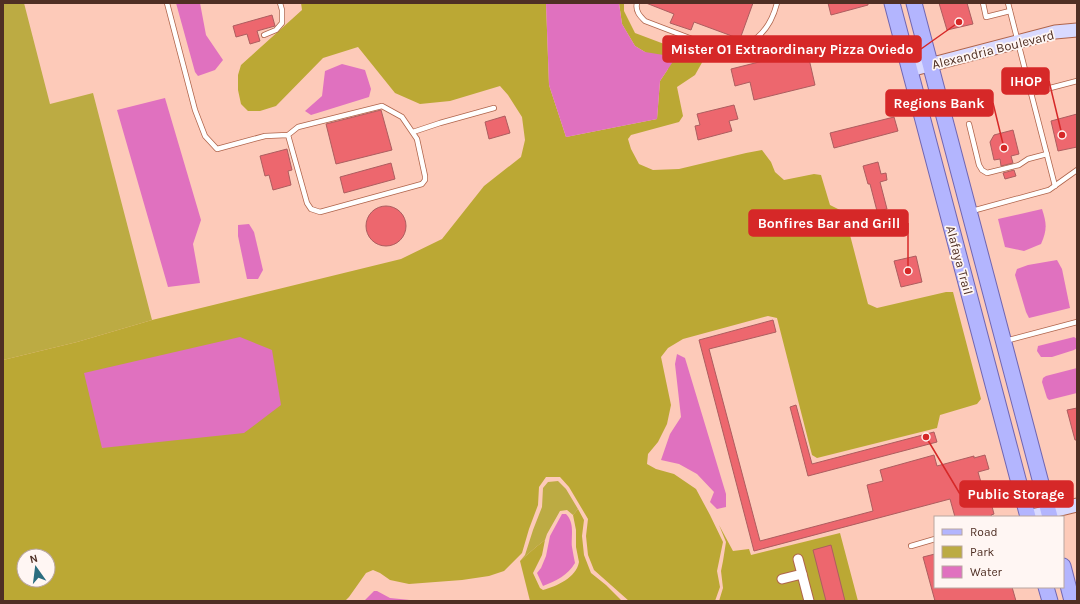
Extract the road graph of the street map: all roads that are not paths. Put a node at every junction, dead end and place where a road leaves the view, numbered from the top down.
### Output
1 (168, 3) edge
2 (280, 3) edge
3 (637, 3) edge
4 (777, 3) edge
5 (892, 3) edge
6 (914, 3) edge
7 (983, 3) edge
8 (1008, 3) edge
9 (1010, 11) junction
10 (1077, 30) edge
11 (264, 35) dead end
12 (1018, 42) junction
13 (930, 65) junction
14 (910, 70) junction
15 (1077, 81) edge
16 (1031, 93) junction
17 (494, 108) dead end
18 (969, 124) dead end
19 (413, 132) junction
20 (288, 135) junction
21 (1047, 154) junction
22 (1077, 170) edge
23 (1055, 186) junction
24 (969, 212) junction
25 (1077, 322) edge
26 (1003, 341) junction
27 (1077, 505) edge
28 (1049, 515) edge
29 (1028, 516) edge
30 (1038, 516) edge
31 (934, 539) edge
32 (911, 546) dead end
33 (798, 559) dead end
34 (1064, 570) edge
35 (802, 574) junction
36 (782, 579) dead end
37 (1046, 588) edge
38 (809, 601) edge
39 (1050, 601) edge
40 (1072, 601) edge

1 - 20 lane
2 - 11 lane
3 - 4 lane
5 - 14 main road, Alafaya Trail
6 - 13 main road, Alafaya Trail
7 - 9 lane
8 - 9 lane
9 - 12 lane
10 - 12 street, Alexandria Boulevard
12 - 13 street, Alexandria Boulevard
12 - 16 lane
13 - 14 street, Alexandria Boulevard
13 - 24 main road, Alafaya Trail
14 - 29 main road, Alafaya Trail
15 - 16 lane
16 - 21 lane
17 - 19 lane
18 - 21 lane
19 - 20 lane
19 - 20 lane
21 - 23 lane
22 - 23 lane
23 - 24 lane
24 - 26 main road, Alafaya Trail
25 - 26 lane
26 - 28 main road, Alafaya Trail
27 - 28 street
28 - 30 street
31 - 32 lane
33 - 35 street
34 - 40 main road
35 - 36 street
35 - 38 street
37 - 39 main road

